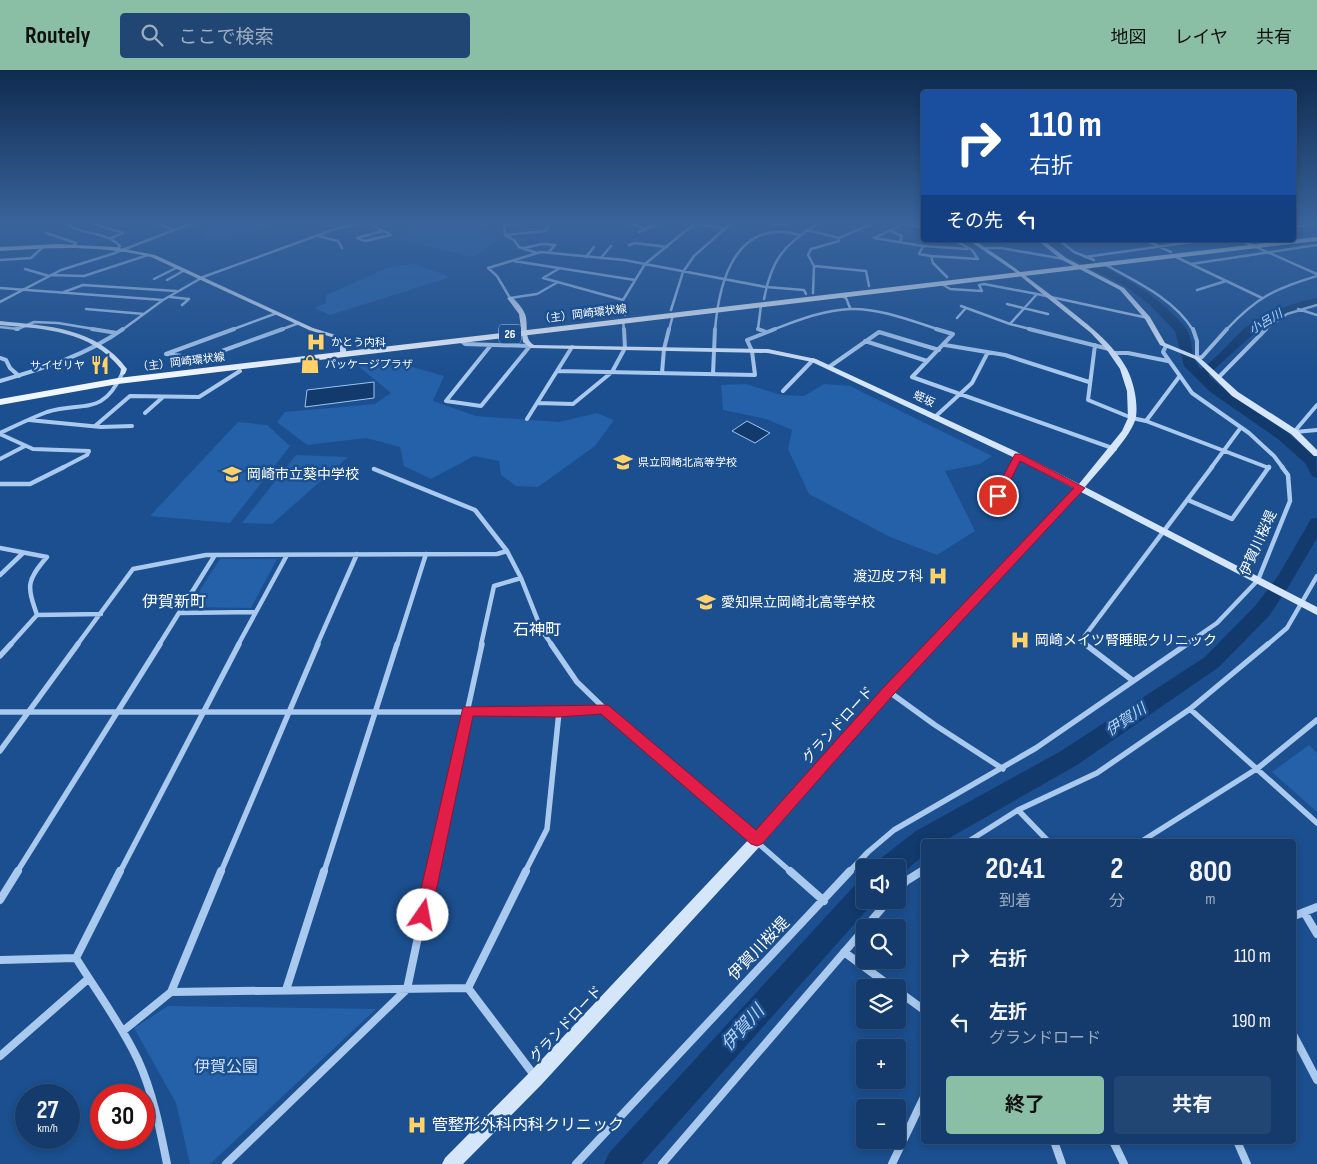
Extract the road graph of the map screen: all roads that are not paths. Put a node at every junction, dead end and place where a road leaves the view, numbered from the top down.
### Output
1 (42, 273) edge
2 (56, 273) edge
3 (93, 273) edge
4 (166, 273) edge
5 (180, 273) edge
6 (193, 273) edge
7 (214, 273) edge
8 (494, 273) edge
9 (551, 273) edge
10 (592, 273) edge
11 (639, 273) edge
12 (683, 273) edge
13 (688, 273) edge
14 (726, 273) edge
15 (770, 273) edge
16 (813, 273) edge
17 (866, 273) edge
18 (940, 273) edge
19 (1008, 273) edge
20 (1019, 273) edge
21 (1092, 273) edge
22 (1119, 273) edge
23 (1210, 273) edge
24 (50, 275) junction
25 (1317, 275) edge
26 (203, 277) junction
27 (154, 279) dead end
28 (168, 280) dead end
29 (635, 280) junction
30 (723, 280) junction
31 (945, 280) junction
32 (1226, 281) junction
33 (558, 282) junction
34 (869, 286) junction
35 (766, 287) junction
36 (0, 288) edge
37 (23, 290) junction
38 (1196, 290) dead end
39 (177, 291) junction
40 (64, 293) junction
41 (809, 293) junction
42 (1037, 294) junction
43 (839, 295) junction
44 (169, 296) junction
45 (1050, 297) junction
46 (510, 298) junction
47 (1262, 298) junction
48 (163, 300) junction
49 (623, 300) junction
50 (0, 302) edge
51 (763, 302) junction
52 (1007, 304) dead end
53 (1317, 305) edge
54 (182, 306) dead end
55 (961, 306) dead end
56 (718, 307) junction
57 (850, 308) junction
58 (1025, 308) junction
59 (86, 309) dead end
60 (965, 309) junction
61 (1297, 309) junction
62 (672, 312) junction
63 (277, 313) junction
64 (144, 314) junction
65 (1048, 314) dead end
66 (1317, 315) edge
67 (624, 318) junction
68 (956, 318) dead end
69 (1148, 318) junction
70 (0, 323) edge
71 (299, 323) junction
72 (1010, 324) junction
73 (28, 326) junction
74 (0, 327) edge
75 (524, 329) junction
76 (766, 332) junction
77 (118, 333) junction
78 (460, 340) junction
79 (865, 342) junction
80 (101, 345) junction
81 (491, 345) junction
82 (945, 345) junction
83 (1095, 345) junction
84 (530, 346) junction
85 (1166, 346) junction
86 (572, 347) junction
87 (626, 348) junction
88 (664, 349) junction
89 (343, 350) junction
90 (714, 350) junction
91 (940, 350) junction
92 (752, 351) junction
93 (1110, 351) junction
94 (219, 352) dead end
95 (988, 352) junction
96 (0, 358) edge
97 (813, 360) junction
98 (1200, 360) junction
99 (928, 362) junction
100 (1168, 362) junction
101 (202, 364) junction
102 (829, 366) junction
103 (240, 370) dead end
104 (557, 371) junction
105 (612, 372) junction
106 (662, 373) junction
107 (714, 374) junction
108 (19, 376) junction
109 (120, 377) junction
110 (1179, 377) junction
111 (1218, 378) junction
112 (0, 382) edge
113 (1089, 382) junction
114 (784, 391) dead end
115 (0, 394) edge
116 (960, 394) junction
117 (163, 397) junction
118 (0, 402) edge
119 (537, 403) junction
120 (1317, 406) edge
121 (145, 413) dead end
122 (936, 416) junction
123 (527, 418) dead end
124 (1132, 418) junction
125 (29, 420) junction
126 (1146, 421) junction
127 (95, 426) junction
128 (132, 426) dead end
129 (1239, 430) dead end
130 (1317, 430) edge
131 (1294, 432) junction
132 (0, 434) edge
133 (25, 446) junction
134 (1115, 449) junction
135 (1224, 449) junction
136 (1317, 454) edge
137 (1018, 456) junction
138 (0, 459) edge
139 (374, 469) dead end
140 (0, 484) edge
141 (1080, 488) junction
142 (998, 496) dead end
143 (1188, 500) junction
144 (1164, 530) junction
145 (0, 548) edge
146 (507, 551) junction
147 (24, 553) junction
148 (357, 554) junction
149 (426, 554) junction
150 (215, 555) junction
151 (287, 555) junction
152 (0, 575) edge
153 (1317, 576) edge
154 (521, 578) junction
155 (1258, 580) junction
156 (1303, 604) junction
157 (1317, 611) edge
158 (256, 612) junction
159 (179, 613) junction
160 (101, 614) junction
161 (37, 615) junction
162 (0, 656) edge
163 (1132, 680) junction
164 (888, 691) junction
165 (604, 708) junction
166 (1190, 710) junction
167 (288, 711) junction
168 (468, 711) junction
169 (0, 712) edge
170 (29, 712) junction
171 (202, 712) junction
172 (375, 712) junction
173 (559, 712) junction
174 (116, 713) junction
175 (1317, 720) edge
176 (0, 751) edge
177 (1003, 768) junction
178 (1258, 768) junction
179 (1018, 810) junction
180 (1317, 823) edge
181 (972, 839) edge
182 (1046, 839) edge
183 (1145, 839) edge
184 (757, 840) junction
185 (921, 872) edge
186 (906, 881) edge
187 (0, 900) edge
188 (824, 901) junction
189 (1317, 906) edge
190 (882, 909) edge
191 (1304, 912) junction
192 (1296, 915) edge
193 (873, 919) edge
194 (1317, 934) edge
195 (856, 938) edge
196 (844, 952) junction
197 (76, 958) junction
198 (0, 960) edge
199 (88, 978) junction
200 (881, 979) edge
201 (468, 988) junction
202 (407, 989) junction
203 (286, 990) junction
204 (171, 992) junction
205 (906, 997) edge
206 (921, 1008) edge
207 (123, 1031) junction
208 (1296, 1040) edge
209 (0, 1056) edge
210 (536, 1078) junction
211 (1317, 1080) edge
212 (921, 1103) edge
213 (1055, 1144) edge
214 (1114, 1144) edge
215 (1238, 1144) edge
216 (167, 1164) edge
217 (226, 1164) edge
218 (451, 1164) edge
219 (576, 1164) edge
220 (662, 1164) edge
221 (892, 1164) edge
222 (1062, 1164) edge
223 (1124, 1164) edge
224 (1247, 1164) edge

1 - 24 street
2 - 24 street
3 - 24 street
4 - 27 street
5 - 28 street
6 - 26 street
7 - 26 street
8 - 46 street
9 - 33 street
10 - 29 street
11 - 29 street
12 - 62 street
13 - 30 street
14 - 30 street
15 - 35 street
16 - 41 street
17 - 34 street
18 - 31 street
19 - 31 main road, （主）岡崎環状線 / 26
20 - 45 street, グランドロード
21 - 69 street
22 - 98 street
23 - 32 street
24 - 37 street
25 - 47 street
26 - 39 street
26 - 63 street
29 - 49 street
30 - 35 street
30 - 56 street
31 - 34 main road, （主）岡崎環状線 / 26
31 - 42 street
31 - 43 main road, （主）岡崎環状線 / 26
32 - 38 street
32 - 47 street
33 - 46 street
33 - 49 street
34 - 41 main road, （主）岡崎環状線 / 26
35 - 41 street
35 - 51 street
36 - 37 street
37 - 40 street
37 - 50 street
39 - 40 street
39 - 44 street
40 - 48 street
41 - 51 main road, （主）岡崎環状線 / 26
42 - 45 street
42 - 58 street
43 - 51 main road, （主）岡崎環状線 / 26
43 - 57 street
44 - 48 street
44 - 54 street
45 - 69 street
45 - 93 street, グランドロード
46 - 75 street
47 - 98 street
48 - 64 street
49 - 67 street
51 - 56 main road, （主）岡崎環状線 / 26
51 - 76 street
52 - 58 street
53 - 61 street
55 - 60 street
56 - 62 main road, （主）岡崎環状線 / 26
56 - 90 street
57 - 76 street
57 - 82 street
58 - 65 street
58 - 72 street
59 - 64 street
60 - 68 street
60 - 72 street
61 - 66 street
61 - 111 street
62 - 67 main road, （主）岡崎環状線 / 26
62 - 88 street
63 - 71 street
63 - 101 street
64 - 77 street
67 - 75 main road, （主）岡崎環状線 / 26
67 - 87 street
69 - 85 street
70 - 73 street
71 - 89 street
71 - 94 street
72 - 83 street
73 - 74 street
73 - 77 street
73 - 80 street
75 - 78 main road, （主）岡崎環状線 / 26
75 - 84 street
75 - 89 main road, （主）岡崎環状線 / 26
76 - 92 street
77 - 80 street
78 - 81 street
78 - 89 main road, （主）岡崎環状線 / 26
79 - 91 street
79 - 99 street
79 - 102 street
80 - 108 street
80 - 109 street
81 - 84 street
81 - 84 street
82 - 91 street
82 - 95 street
83 - 93 street
83 - 113 street
84 - 86 street, 蛭坂
85 - 98 street
85 - 100 street, 伊賀川桜堤
86 - 87 street, 蛭坂
86 - 104 street
87 - 88 street, 蛭坂
87 - 105 street
88 - 90 street, 蛭坂
88 - 106 street
89 - 101 main road, （主）岡崎環状線 / 26
89 - 109 main road, （主）岡崎環状線 / 26
90 - 92 street, 蛭坂
90 - 107 street
91 - 99 street
92 - 97 street, 蛭坂
92 - 107 street
93 - 100 street
93 - 124 street, グランドロード
95 - 113 street
95 - 116 street
96 - 108 street
97 - 102 street, 蛭坂
97 - 114 street
98 - 111 street
99 - 116 street
100 - 110 street, 伊賀川桜堤
101 - 109 main road, （主）岡崎環状線 / 26
102 - 122 street, 蛭坂
103 - 117 street
104 - 105 street
104 - 119 street
105 - 106 street
105 - 119 street
106 - 107 street
108 - 112 street
109 - 115 main road, （主）岡崎環状線 / 26
109 - 118 main road, （主）岡崎環状線 / 26
109 - 125 street
110 - 126 street
110 - 155 street, 伊賀川桜堤
111 - 131 street
113 - 124 street
116 - 122 street
116 - 134 street
117 - 121 street
117 - 127 street
119 - 123 street
120 - 131 street
122 - 137 street, 蛭坂
124 - 126 street
124 - 134 street, グランドロード
125 - 127 street
125 - 132 street
126 - 135 street
127 - 128 street
129 - 135 street
130 - 131 street
131 - 136 street
132 - 133 street
133 - 138 street
133 - 140 street
134 - 141 street, グランドロード
135 - 143 street
135 - 143 street
137 - 141 street, 蛭坂
137 - 142 street
139 - 146 street
141 - 144 street, 蛭坂
141 - 164 street, グランドロード
143 - 144 street
144 - 155 street, 蛭坂
144 - 163 street
145 - 147 street
146 - 149 street
146 - 154 street
147 - 152 street
147 - 161 street
148 - 149 street
148 - 151 street
148 - 167 street
149 - 172 street
150 - 151 street
150 - 159 street
150 - 160 street
151 - 158 street
153 - 156 street
154 - 165 street
154 - 168 street
155 - 156 street, 蛭坂
155 - 163 street, 伊賀川桜堤
156 - 157 street, 蛭坂
156 - 166 street
158 - 159 street
158 - 171 street
159 - 174 street
160 - 161 street
160 - 170 street
161 - 162 street
163 - 177 street, 伊賀川桜堤
164 - 177 street
164 - 184 street, グランドロード
165 - 173 street
165 - 184 street
166 - 178 street
166 - 179 street
167 - 171 street
167 - 172 street
167 - 204 street
168 - 172 street
168 - 173 street
168 - 202 street
169 - 170 street
170 - 174 street
170 - 176 street
171 - 174 street
171 - 197 street
172 - 203 street
173 - 201 street
174 - 187 street
175 - 178 street
177 - 188 street, 伊賀川桜堤
178 - 180 street
178 - 183 street
179 - 181 street
179 - 182 street
184 - 188 street
184 - 210 street, グランドロード
185 - 186 street
188 - 219 street, 伊賀川桜堤
189 - 191 street
190 - 193 street
191 - 192 street
191 - 194 street
195 - 196 street
196 - 200 street
196 - 220 street
197 - 198 street
197 - 199 street
199 - 207 street
199 - 209 street
201 - 202 street
201 - 210 street
202 - 203 street
202 - 217 street
203 - 204 street
204 - 207 street
205 - 206 street
207 - 216 street
208 - 211 street
210 - 218 street, グランドロード
212 - 221 street
213 - 222 street
214 - 223 street
215 - 224 street

